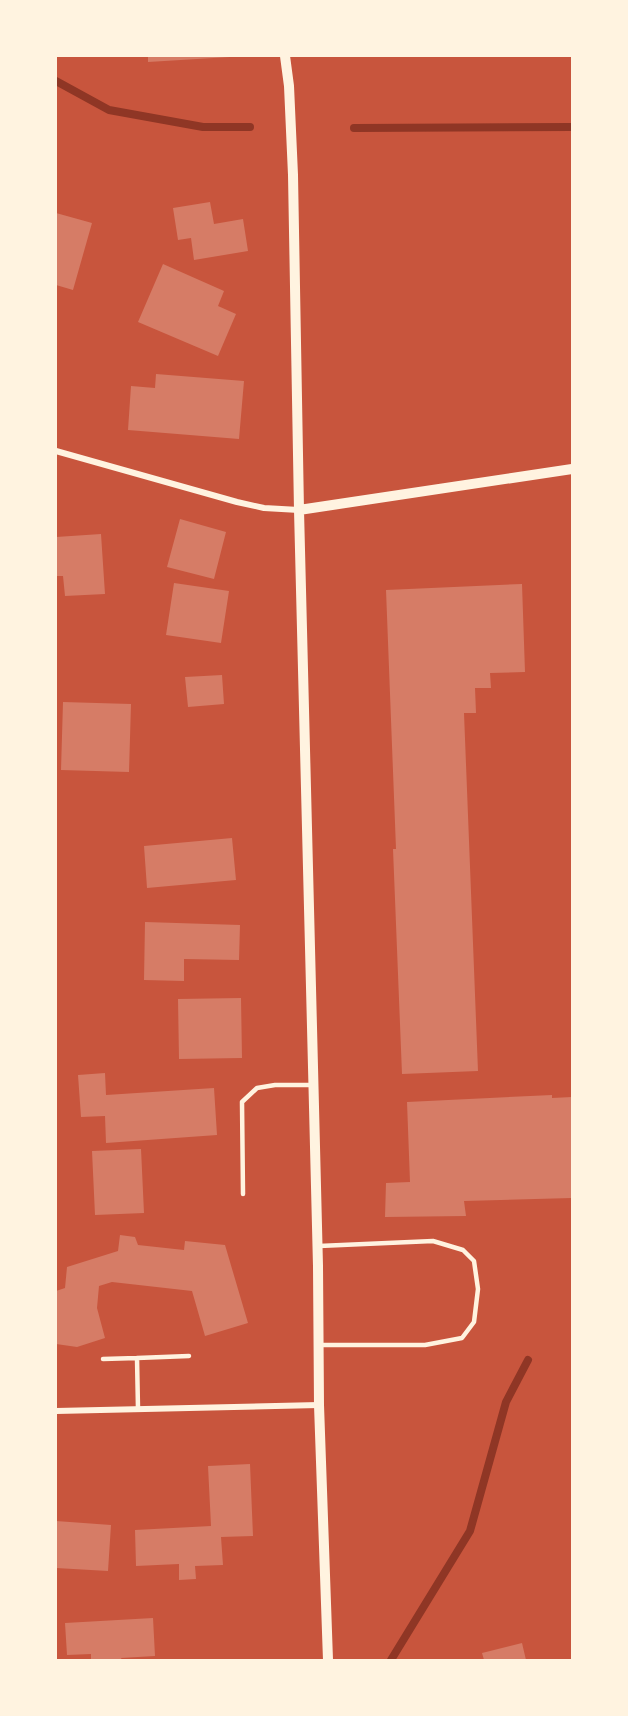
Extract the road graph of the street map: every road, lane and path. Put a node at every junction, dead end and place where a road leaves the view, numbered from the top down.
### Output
1 (285, 56) edge
2 (56, 451) edge
3 (573, 469) edge
4 (299, 510) junction
5 (314, 1085) junction
6 (243, 1194) dead end
7 (318, 1246) junction
8 (319, 1345) junction
9 (189, 1356) dead end
10 (137, 1358) junction
11 (103, 1359) dead end
12 (319, 1405) junction
13 (138, 1409) junction
14 (56, 1411) edge
15 (325, 1660) edge

1 - 4 street
2 - 4 street
3 - 4 street
4 - 5 street
5 - 6 lane
5 - 7 street
7 - 8 street
7 - 8 lane
8 - 12 street
9 - 10 lane
10 - 11 lane
10 - 13 lane
12 - 13 street
12 - 15 street
13 - 14 street

